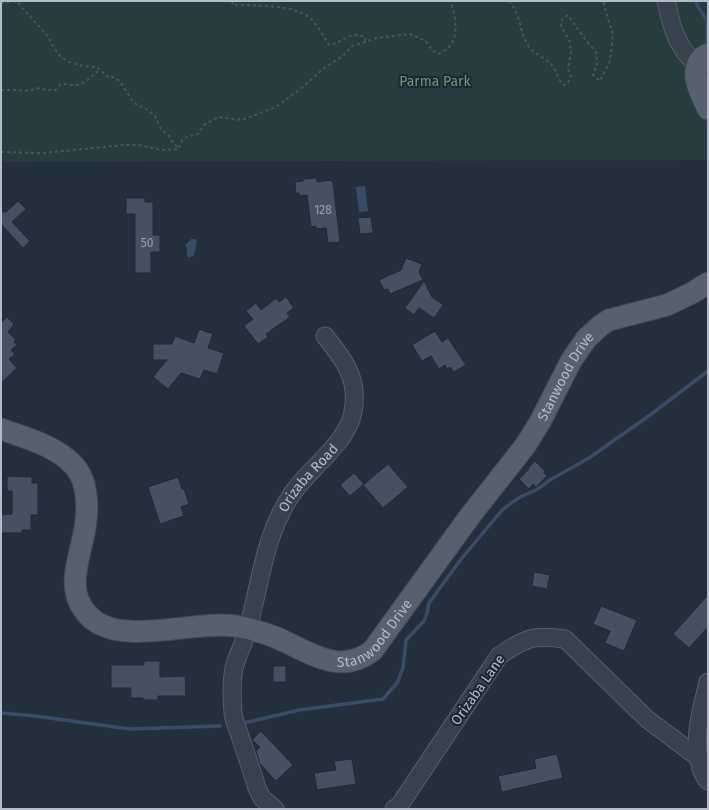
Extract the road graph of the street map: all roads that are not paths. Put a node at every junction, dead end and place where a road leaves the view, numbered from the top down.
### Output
1 (666, 1) edge
2 (702, 60) edge
3 (708, 109) edge
4 (708, 283) edge
5 (325, 336) dead end
6 (1, 429) edge
7 (248, 629) junction
8 (708, 682) edge
9 (699, 758) junction
10 (708, 781) edge
11 (275, 809) edge
12 (394, 809) edge

1 - 2 street
2 - 3 main road
4 - 7 main road, Stanwood Drive
5 - 7 street, Orizaba Road
6 - 7 main road, Stanwood Drive
7 - 11 street
8 - 9 street
9 - 10 street
9 - 12 street, Orizaba Lane

